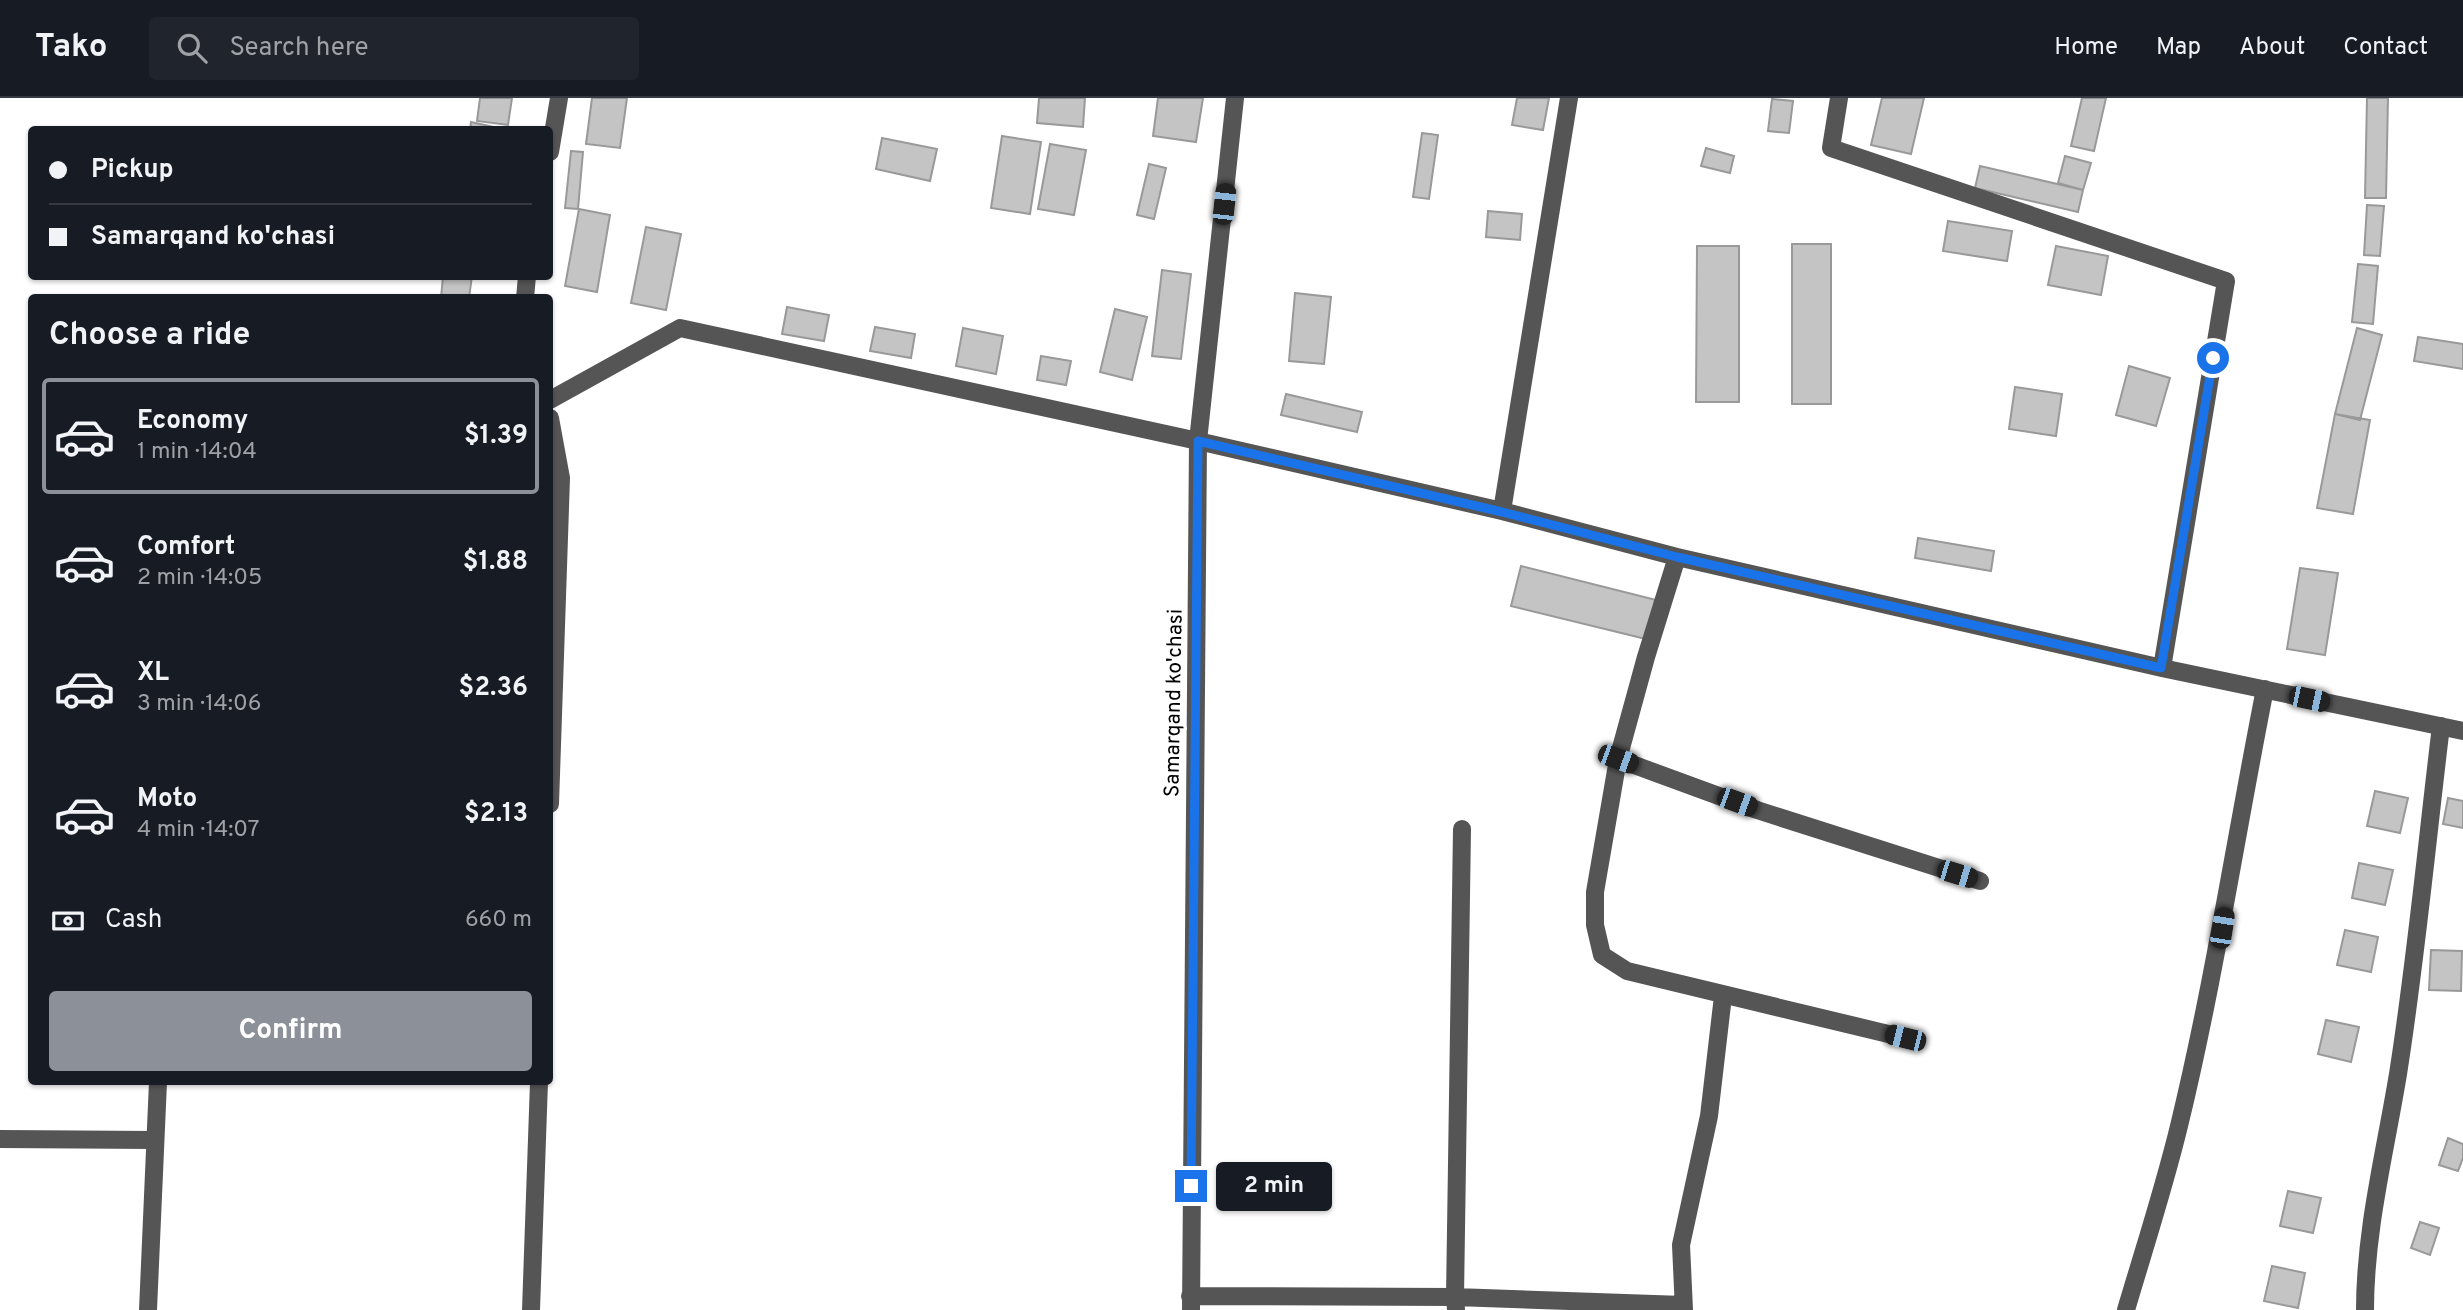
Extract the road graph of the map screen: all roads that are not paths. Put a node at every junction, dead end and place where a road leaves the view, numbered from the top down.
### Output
1 (559, 98) edge
2 (1235, 98) edge
3 (1569, 98) edge
4 (1839, 98) edge
5 (553, 134) edge
6 (553, 398) edge
7 (553, 434) edge
8 (1198, 441) junction
9 (1502, 512) junction
10 (1677, 557) junction
11 (2161, 668) junction
12 (2265, 689) junction
13 (553, 715) edge
14 (2441, 726) junction
15 (2463, 731) edge
16 (1618, 759) junction
17 (1462, 829) dead end
18 (1980, 881) dead end
19 (1723, 996) junction
20 (1905, 1038) dead end
21 (158, 1085) edge
22 (539, 1085) edge
23 (0, 1139) edge
24 (154, 1140) junction
25 (1190, 1303) edge
26 (1455, 1304) edge
27 (1683, 1307) edge
28 (148, 1310) edge
29 (531, 1310) edge
30 (2126, 1310) edge
31 (2365, 1310) edge

1 - 5 street
2 - 8 street, Samarqand ko'chasi
3 - 9 street
4 - 11 street
6 - 8 street
7 - 13 street
8 - 9 street
8 - 25 street, Samarqand ko'chasi
9 - 10 street
10 - 11 street
10 - 16 street
11 - 12 street
12 - 14 street
12 - 30 street
14 - 15 street
14 - 31 street
16 - 18 street
16 - 19 street
17 - 26 street
19 - 20 street
19 - 27 street
21 - 24 street
22 - 29 street
23 - 24 street
24 - 28 street
25 - 26 street
26 - 27 street

